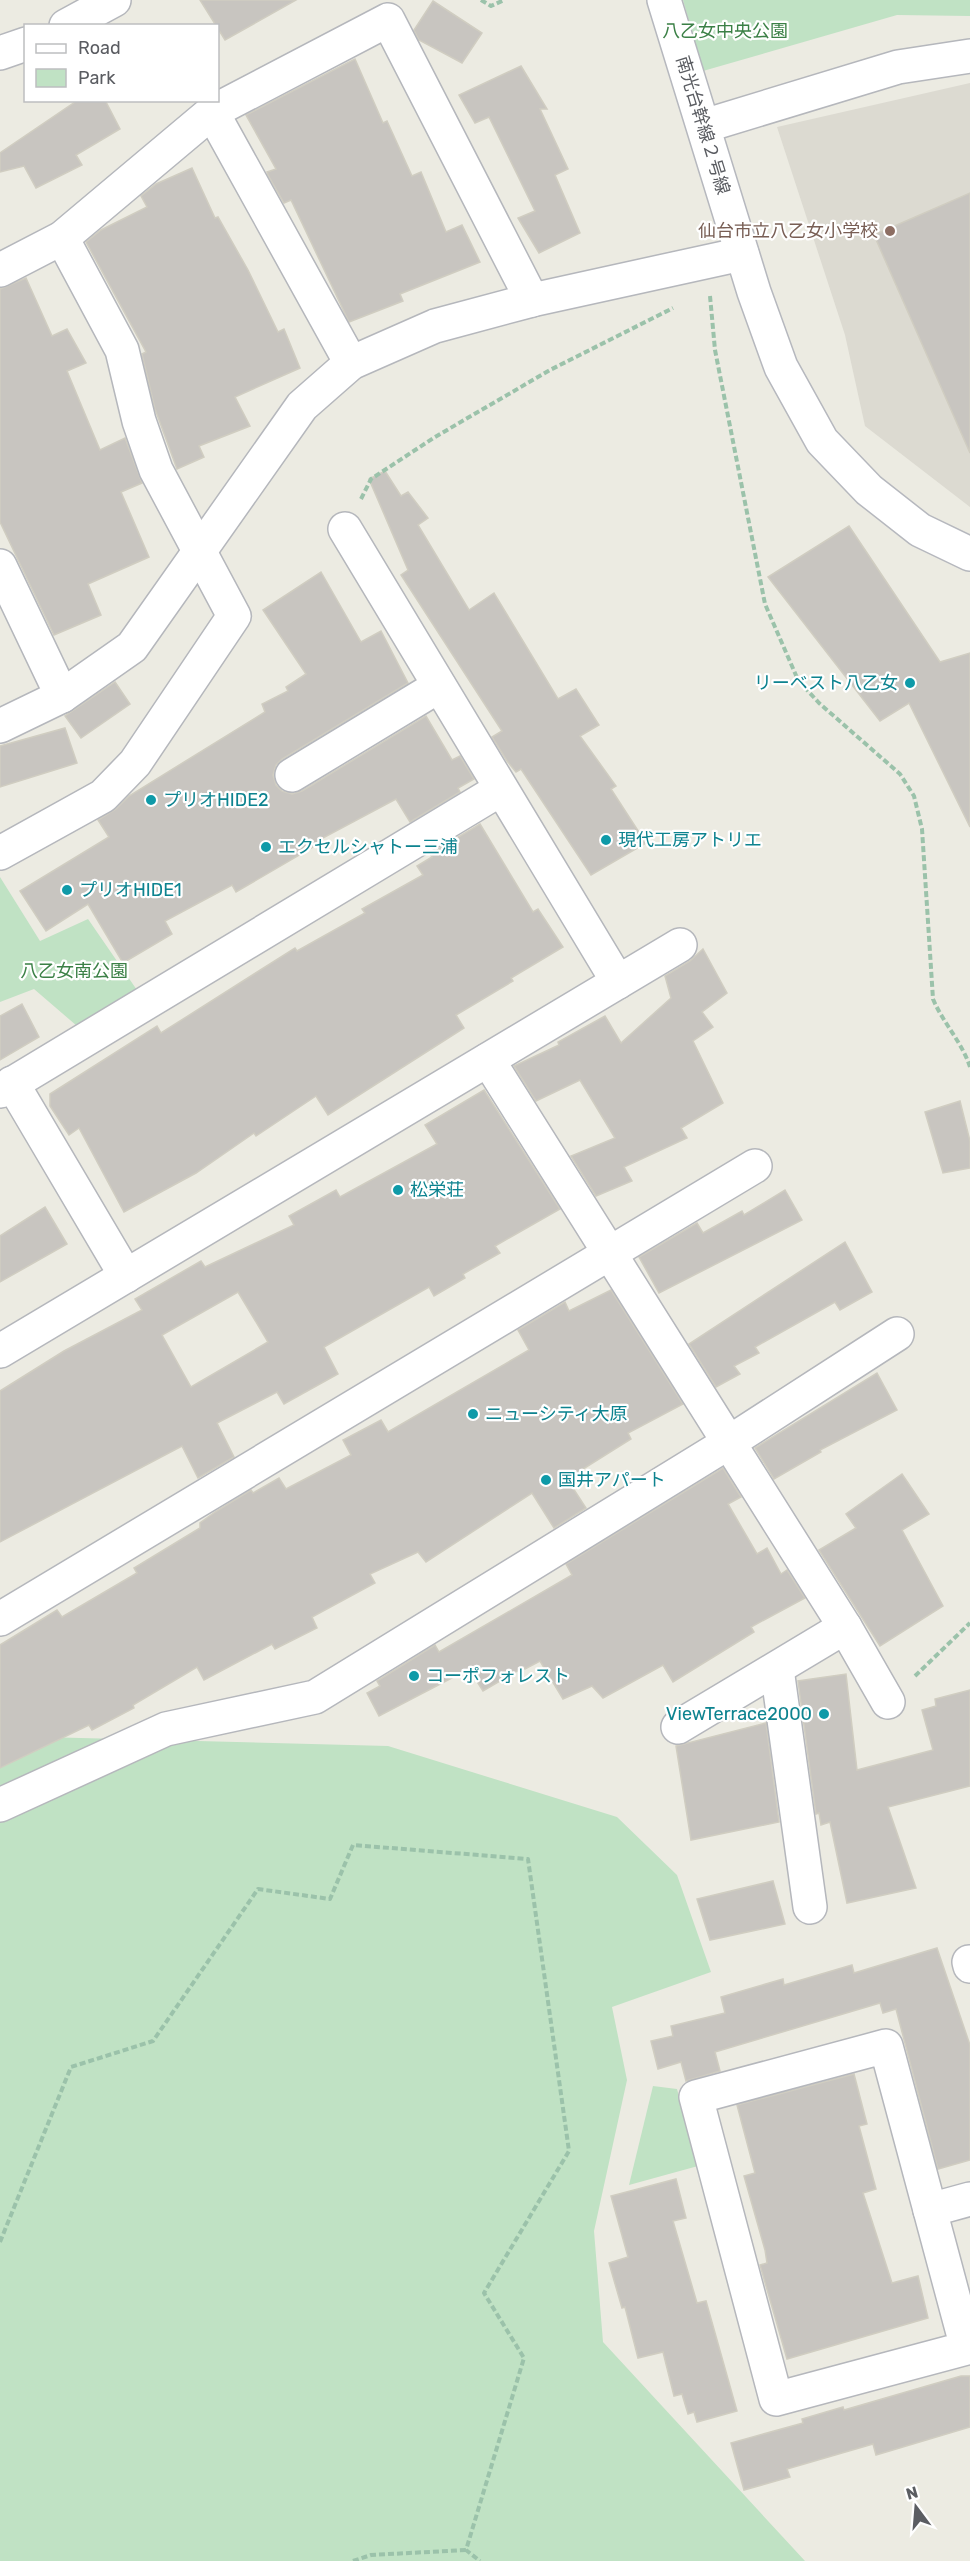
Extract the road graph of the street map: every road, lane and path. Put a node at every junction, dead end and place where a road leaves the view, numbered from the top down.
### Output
1 (114, 0) edge
2 (482, 0) edge
3 (504, 0) edge
4 (664, 0) edge
5 (70, 24) edge
6 (24, 45) edge
7 (0, 53) edge
8 (970, 56) edge
9 (212, 112) junction
10 (704, 126) junction
11 (62, 238) junction
12 (742, 255) junction
13 (707, 262) junction
14 (0, 270) edge
15 (532, 300) junction
16 (677, 306) dead end
17 (351, 363) junction
18 (345, 529) joint
19 (200, 551) junction
20 (970, 554) edge
21 (0, 566) edge
22 (439, 686) junction
23 (62, 696) junction
24 (0, 726) edge
25 (292, 775) dead end
26 (501, 789) junction
27 (0, 853) edge
28 (680, 945) dead end
29 (618, 982) junction
30 (488, 1060) junction
31 (970, 1067) edge
32 (6, 1087) edge
33 (755, 1166) dead end
34 (610, 1253) junction
35 (126, 1276) junction
36 (897, 1334) dead end
37 (0, 1351) edge
38 (728, 1443) junction
39 (0, 1619) edge
40 (970, 1623) edge
41 (844, 1627) junction
42 (777, 1670) junction
43 (888, 1702) joint
44 (678, 1727) dead end
45 (0, 1805) edge
46 (810, 1906) dead end
47 (970, 2199) edge
48 (930, 2210) junction
49 (0, 2242) edge
50 (466, 2550) junction
51 (353, 2561) edge
52 (480, 2561) edge

1 - 5 street
2 - 3 path
4 - 10 street, 南光台幹線２号線
6 - 7 street
8 - 10 street
9 - 11 street
9 - 15 street
9 - 17 street
10 - 12 street, 南光台幹線２号線
11 - 14 street
11 - 19 street
12 - 13 street
12 - 20 street, 南光台幹線２号線
13 - 15 street
13 - 31 path
15 - 17 street
16 - 18 path
17 - 19 street
18 - 22 street
19 - 23 street
19 - 27 street
21 - 23 street
22 - 25 street
22 - 26 street
23 - 24 street
26 - 29 street
26 - 32 street
28 - 29 street
29 - 30 street
30 - 34 street
30 - 35 street
32 - 35 street
33 - 34 street
34 - 38 street
34 - 39 street
35 - 37 street
36 - 38 street
38 - 41 street
38 - 45 street
40 - 43 path
41 - 42 street
41 - 43 street
42 - 44 street
42 - 46 street
47 - 48 street
48 - 48 street
49 - 50 path
50 - 51 path
50 - 52 path

